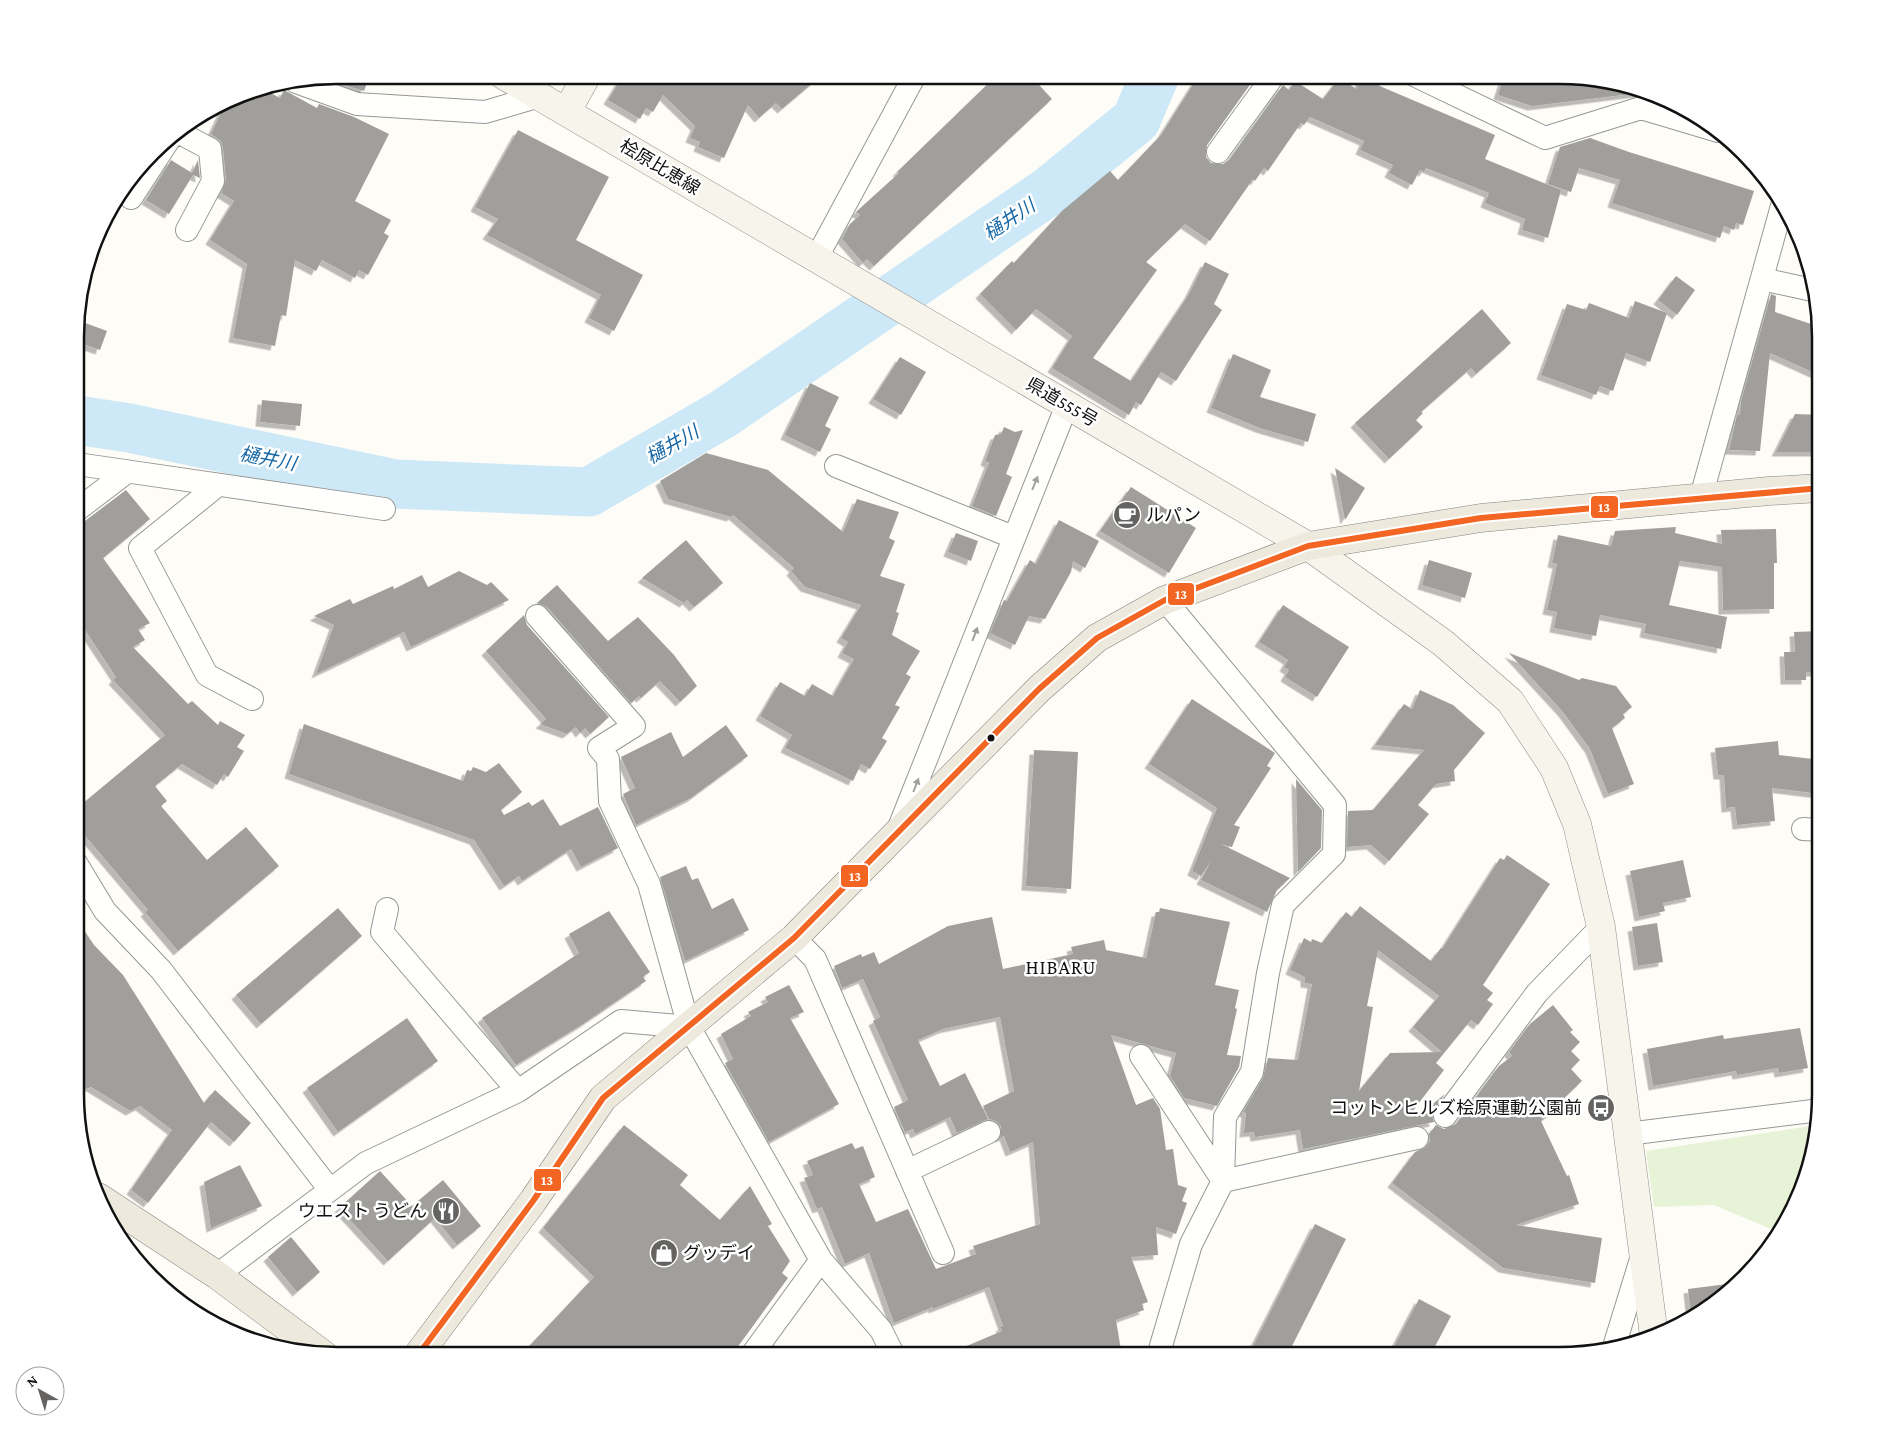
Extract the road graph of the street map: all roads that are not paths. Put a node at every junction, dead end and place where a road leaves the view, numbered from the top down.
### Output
1 (519, 84) edge
2 (582, 84) edge
3 (910, 84) edge
4 (1267, 84) edge
5 (1431, 84) edge
6 (306, 86) edge
7 (540, 96) junction
8 (567, 111) junction
9 (1699, 125) edge
10 (184, 135) edge
11 (1218, 152) dead end
12 (155, 161) edge
13 (131, 198) dead end
14 (1780, 214) edge
15 (188, 230) dead end
16 (816, 259) junction
17 (1762, 279) junction
18 (1807, 289) edge
19 (1067, 405) junction
20 (84, 465) edge
21 (836, 466) dead end
22 (127, 472) junction
23 (218, 485) junction
24 (1812, 489) edge
25 (1701, 497) junction
26 (84, 505) edge
27 (384, 509) dead end
28 (1013, 537) junction
29 (1308, 546) junction
30 (1165, 600) junction
31 (538, 616) dead end
32 (252, 698) dead end
33 (898, 831) junction
34 (84, 876) edge
35 (387, 909) dead end
36 (1601, 927) junction
37 (794, 938) junction
38 (689, 1027) junction
39 (1141, 1056) dead end
40 (518, 1091) junction
41 (1812, 1111) edge
42 (1445, 1116) dead end
43 (989, 1132) dead end
44 (1627, 1134) junction
45 (1417, 1138) dead end
46 (907, 1171) junction
47 (1223, 1181) junction
48 (330, 1190) junction
49 (109, 1204) edge
50 (943, 1253) dead end
51 (1642, 1256) junction
52 (821, 1260) junction
53 (217, 1275) junction
54 (1653, 1329) edge
55 (1616, 1341) edge
56 (311, 1346) edge
57 (425, 1347) edge
58 (758, 1347) edge
59 (890, 1347) edge
60 (1161, 1347) edge

1 - 7 street, 桧原比恵線
2 - 8 street
3 - 16 street
4 - 11 street
5 - 9 street
6 - 7 street
7 - 8 street, 桧原比恵線
8 - 16 street, 桧原比恵線
10 - 15 street
12 - 13 street
14 - 17 street
16 - 19 street, 県道555号
17 - 18 street
17 - 25 street
28 -> 19 street
19 - 29 street, 県道555号
20 - 22 street
21 - 28 street
22 - 23 street
22 - 26 street
23 - 27 street
23 - 32 street
24 - 25 main road
25 - 29 main road
33 -> 28 street
29 - 30 main road
29 - 36 street, 県道555号
30 - 33 main road
30 - 47 street
31 - 38 street
33 - 37 main road
34 - 48 street
35 - 40 street
36 - 42 street
36 - 44 street, 県道555号
37 - 38 main road
37 - 46 street
38 - 40 street
38 - 52 street
38 - 57 main road
39 - 47 street
40 - 48 street
41 - 44 street
43 - 46 street
44 - 51 street, 県道555号
45 - 47 street
46 - 50 street
47 - 60 street
48 - 53 street
49 - 53 main road
51 - 54 street, 県道555号
51 - 55 street
52 - 58 street
52 - 59 street
53 - 56 main road

